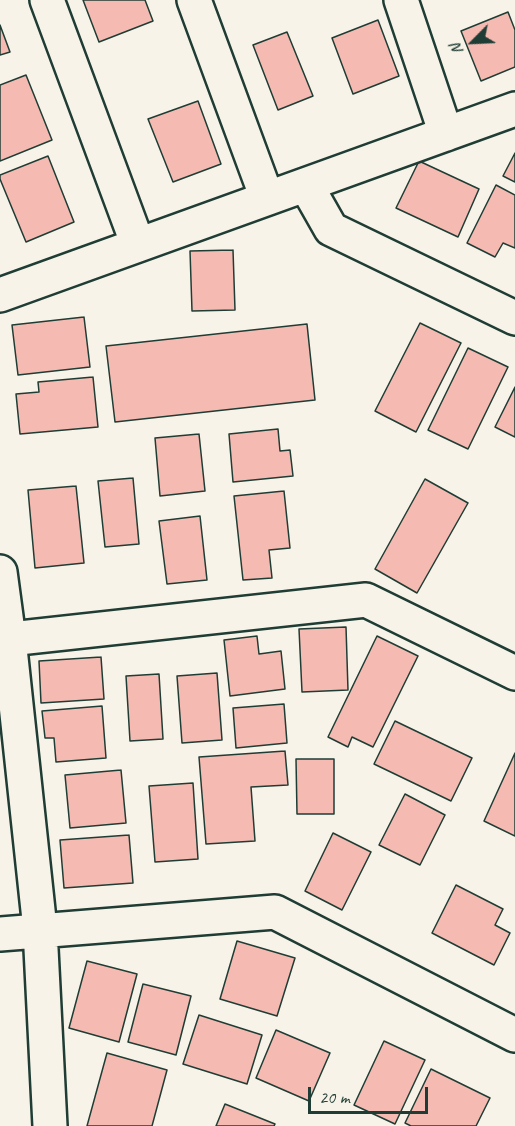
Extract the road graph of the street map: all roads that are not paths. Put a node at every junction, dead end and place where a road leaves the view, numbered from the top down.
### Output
1 (47, 0) edge
2 (194, 0) edge
3 (400, 0) edge
4 (515, 109) edge
5 (446, 134) junction
6 (306, 185) junction
7 (267, 198) junction
8 (138, 246) junction
9 (0, 295) edge
10 (515, 318) edge
11 (0, 572) edge
12 (5, 640) edge
13 (515, 673) edge
14 (40, 929) junction
15 (0, 934) edge
16 (515, 1035) edge
17 (50, 1126) edge

1 - 8 street
2 - 7 street
3 - 5 street
4 - 5 street
5 - 6 street
6 - 7 street
6 - 10 street
7 - 8 street
8 - 9 street
11 - 12 street
12 - 13 street
12 - 14 street
14 - 15 street
14 - 16 street
14 - 17 street

